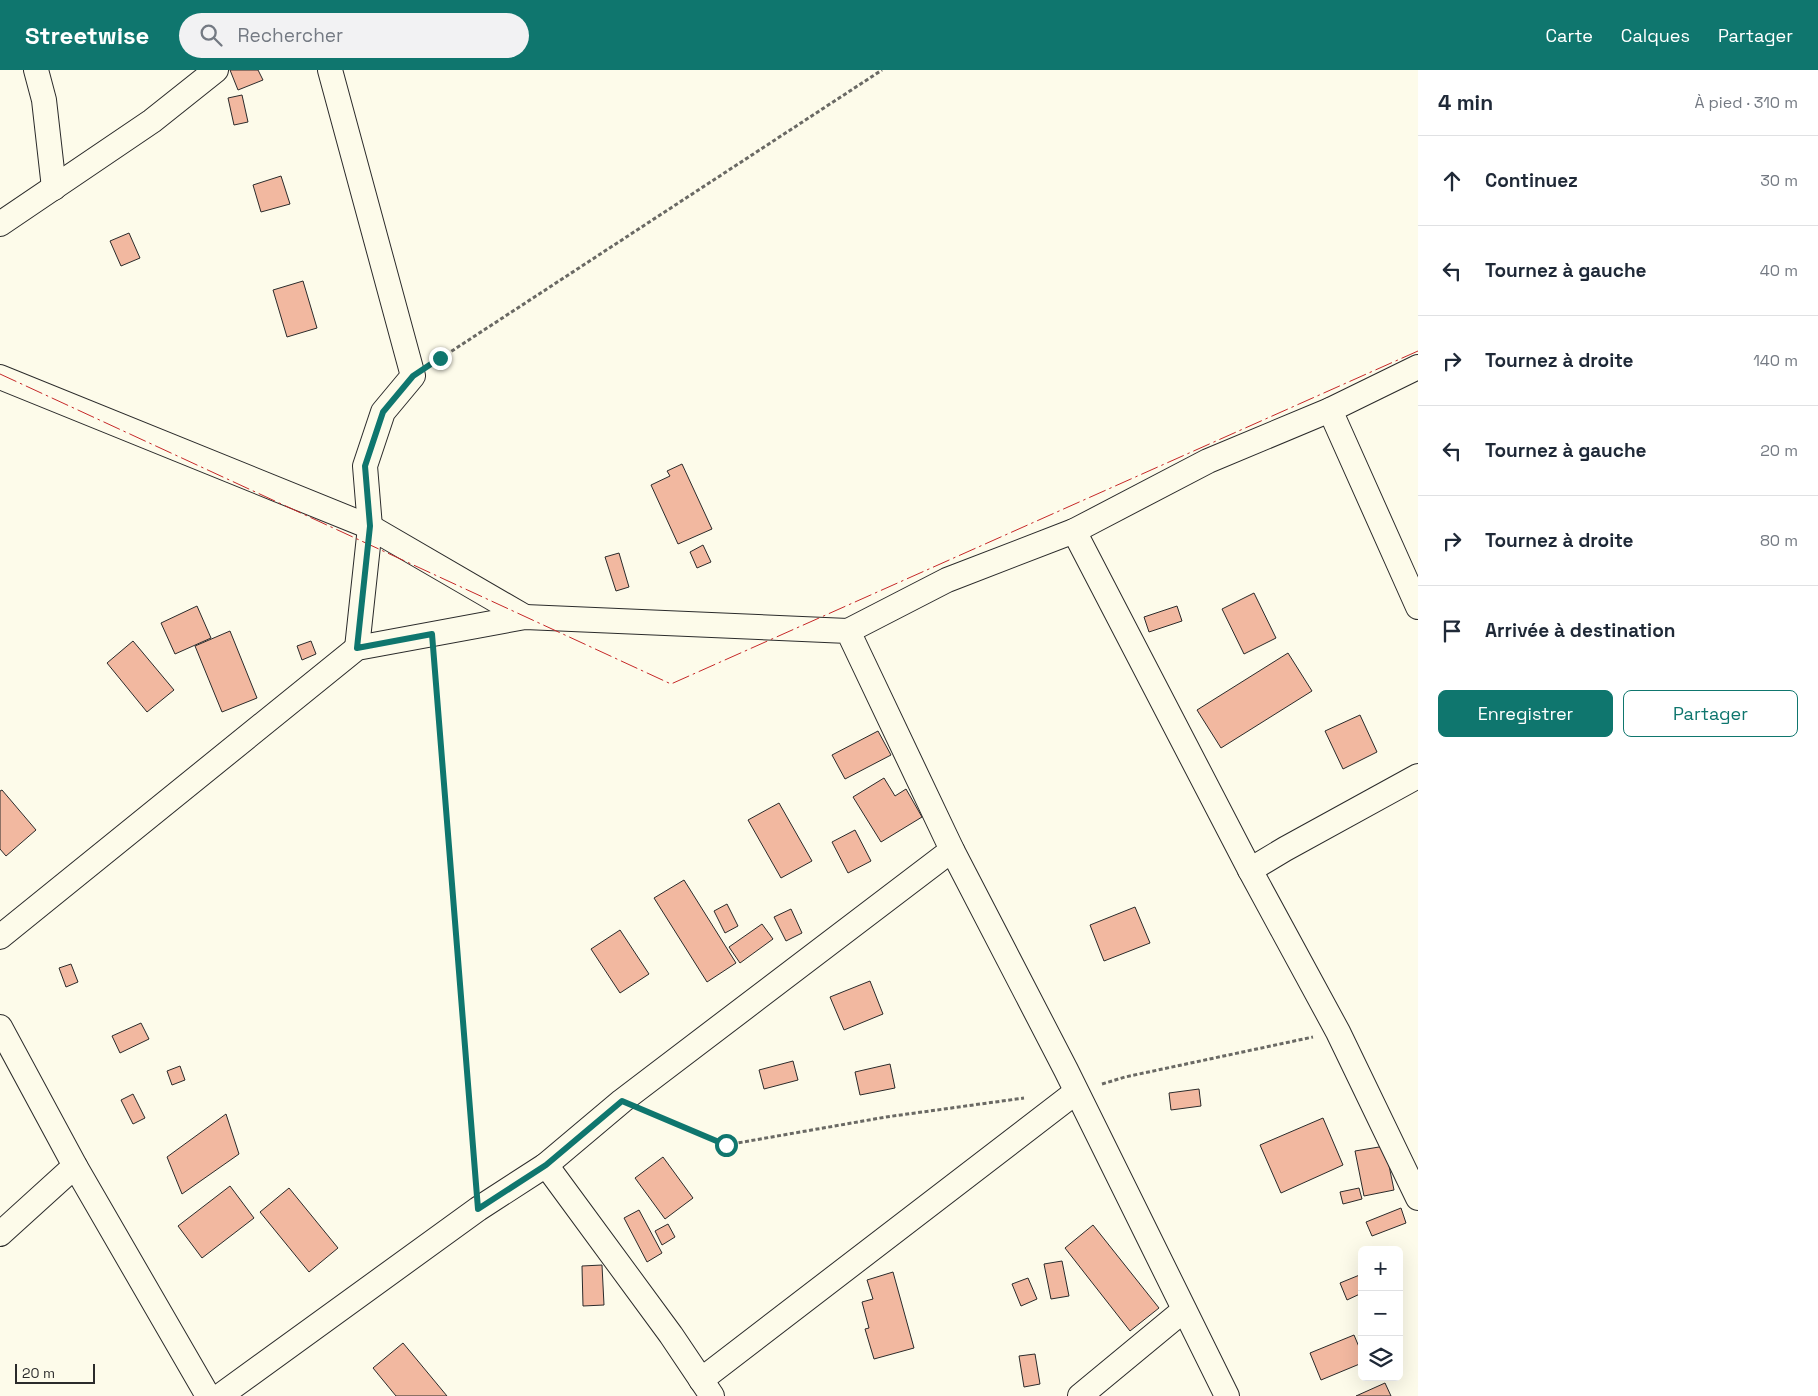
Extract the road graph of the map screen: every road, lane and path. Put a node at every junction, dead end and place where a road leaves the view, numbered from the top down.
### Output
1 (36, 70) edge
2 (216, 70) edge
3 (330, 70) edge
4 (882, 70) edge
5 (54, 188) junction
6 (0, 224) edge
7 (1418, 367) edge
8 (0, 376) edge
9 (413, 376) junction
10 (1330, 410) junction
11 (370, 526) junction
12 (1074, 531) junction
13 (1418, 608) edge
14 (525, 617) junction
15 (848, 631) junction
16 (432, 634) junction
17 (357, 648) junction
18 (1418, 776) edge
19 (952, 850) junction
20 (1250, 870) junction
21 (0, 937) edge
22 (0, 1027) edge
23 (1338, 1032) junction
24 (1076, 1092) junction
25 (1029, 1098) dead end
26 (622, 1101) junction
27 (546, 1165) junction
28 (75, 1166) junction
29 (1418, 1198) edge
30 (478, 1209) junction
31 (0, 1234) edge
32 (1184, 1310) junction
33 (706, 1388) edge
34 (208, 1396) edge
35 (220, 1396) edge
36 (1080, 1396) edge
37 (1227, 1396) edge

1 - 5 street
2 - 5 street
3 - 9 street
4 - 9 path
5 - 6 street
7 - 10 street
8 - 11 street
9 - 11 street
10 - 12 street
10 - 13 street
11 - 14 street
11 - 17 street
12 - 15 street
12 - 20 street
14 - 15 street
14 - 16 street
15 - 19 street
16 - 17 street
16 - 30 path
17 - 21 street
18 - 20 street
19 - 24 street
19 - 26 street
20 - 23 street
22 - 28 street
23 - 24 path
23 - 29 street
24 - 32 street
24 - 33 street
25 - 26 path
26 - 27 street
27 - 30 street
27 - 33 street
28 - 31 street
28 - 34 street
30 - 35 street
32 - 36 street
32 - 37 street

